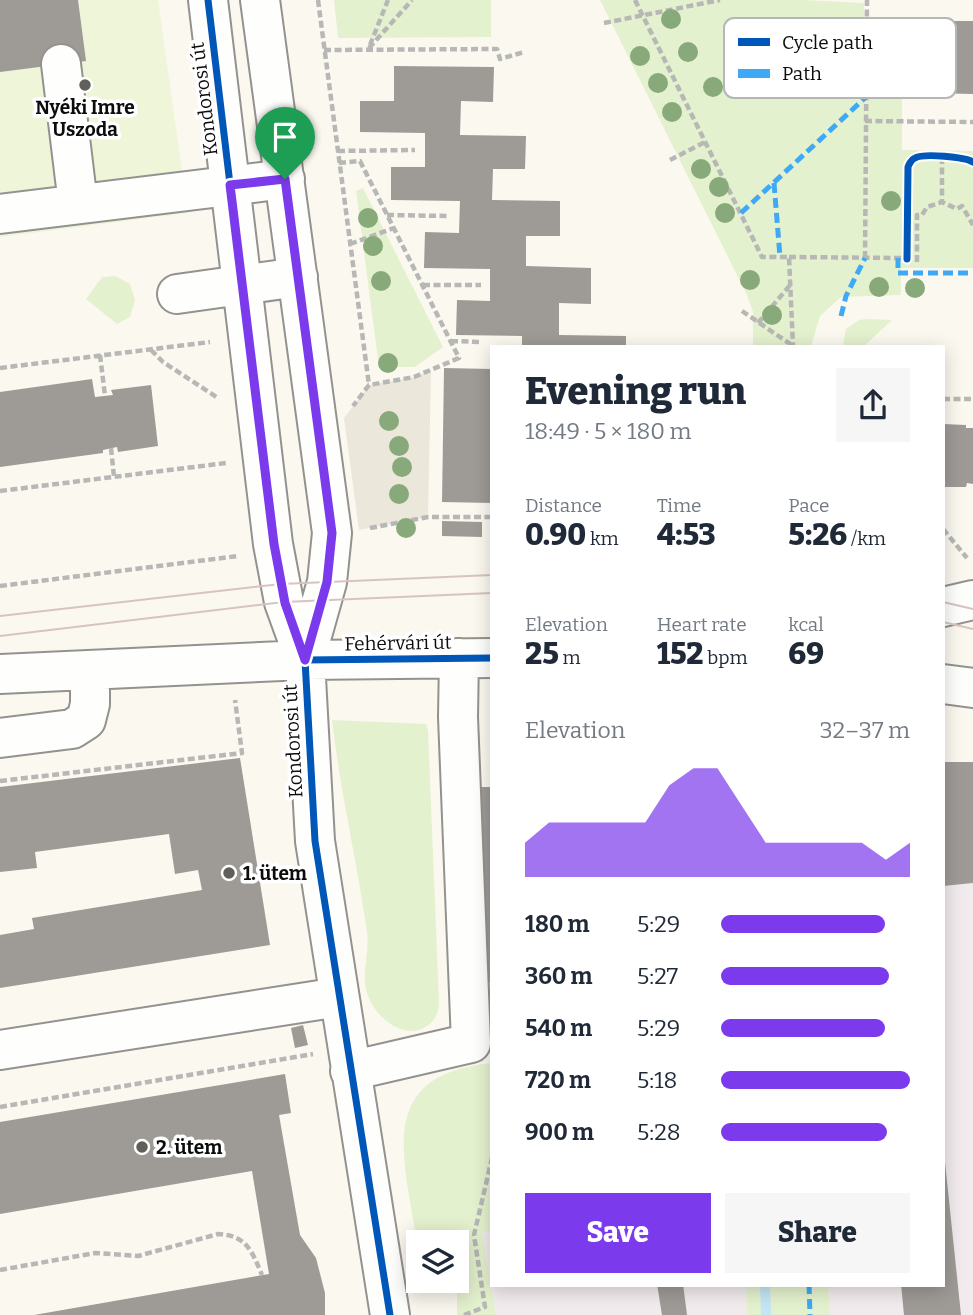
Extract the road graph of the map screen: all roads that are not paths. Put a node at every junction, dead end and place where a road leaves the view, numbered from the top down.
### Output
1 (208, 0) edge
2 (260, 0) edge
3 (61, 64) dead end
4 (285, 179) junction
5 (230, 185) junction
6 (78, 204) junction
7 (0, 214) edge
8 (298, 277) junction
9 (241, 285) junction
10 (177, 294) dead end
11 (973, 600) edge
12 (945, 607) edge
13 (475, 658) edge
14 (305, 660) junction
15 (90, 670) junction
16 (0, 674) edge
17 (945, 684) edge
18 (973, 688) edge
19 (0, 738) edge
20 (476, 783) edge
21 (339, 997) junction
22 (482, 1043) edge
23 (0, 1050) edge
24 (333, 1062) junction
25 (390, 1315) edge

1 - 5 street, Kondorosi út
2 - 4 street, Kondorosi út
3 - 6 street
4 - 5 street
4 - 8 street, Kondorosi út
5 - 6 street
5 - 9 street, Kondorosi út
6 - 7 street
8 - 9 street
8 - 14 street, Kondorosi út
9 - 10 street
9 - 14 street, Kondorosi út
11 - 12 street
13 - 14 street, Fehérvári út
13 - 20 street
14 - 15 street, Fehérvári út
14 - 21 street, Kondorosi út
15 - 16 street, Fehérvári út
15 - 19 street
17 - 18 street
20 - 22 street
21 - 23 street
21 - 24 street, Kondorosi út
22 - 24 street
24 - 25 street, Kondorosi út

